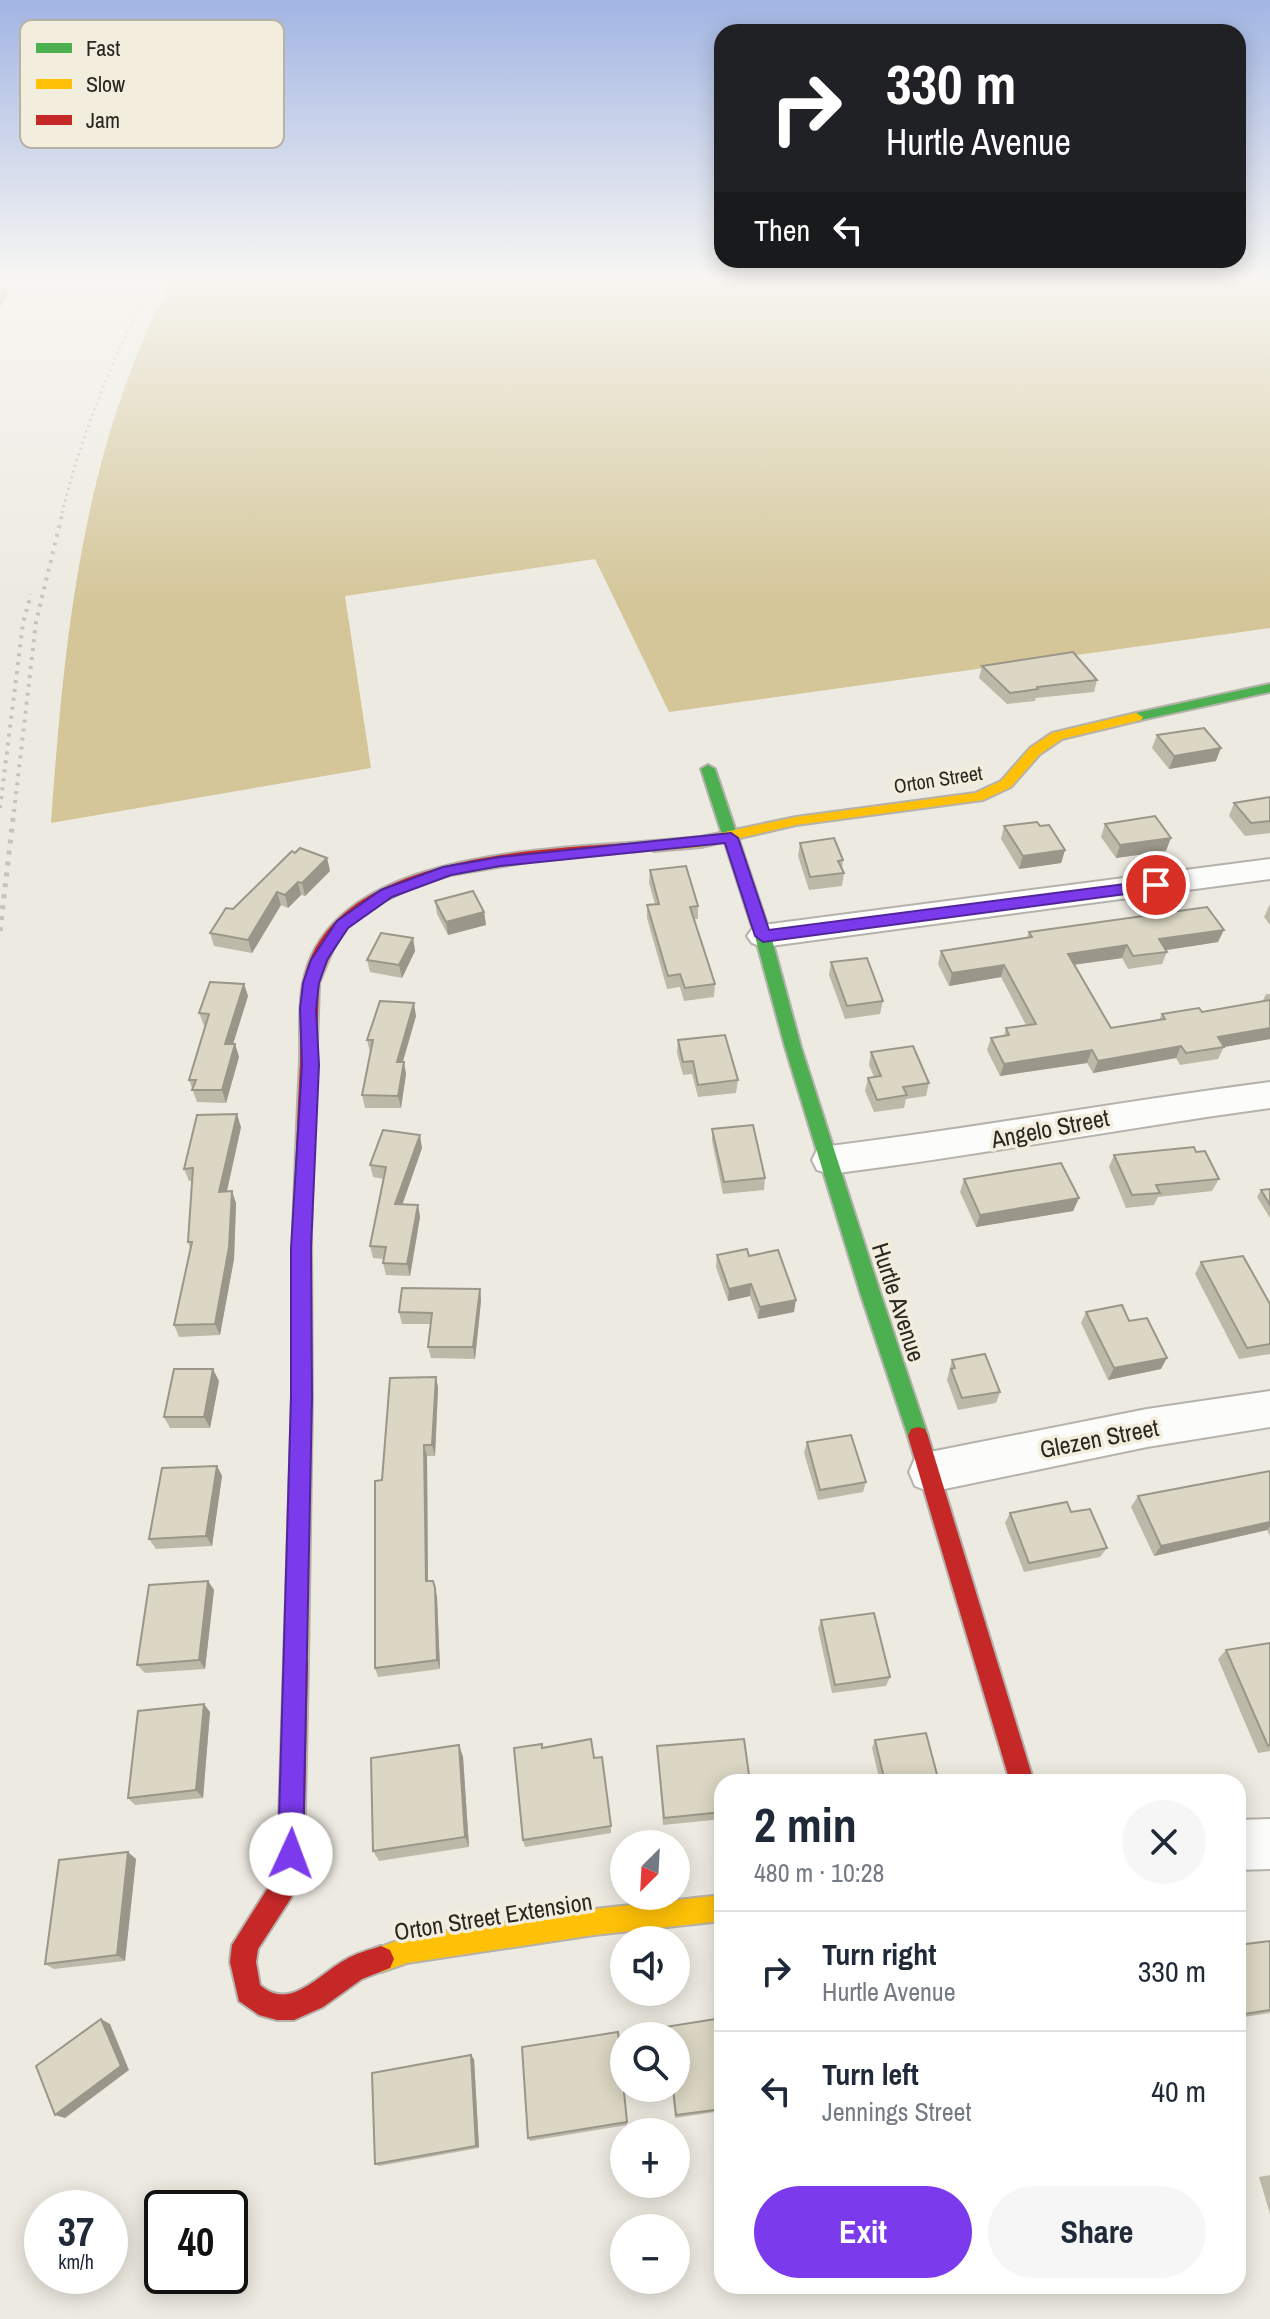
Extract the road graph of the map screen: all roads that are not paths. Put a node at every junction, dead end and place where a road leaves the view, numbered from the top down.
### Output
1 (1270, 688) edge
2 (708, 769) dead end
3 (731, 838) junction
4 (1270, 869) edge
5 (763, 936) junction
6 (1270, 1095) edge
7 (830, 1160) junction
8 (1270, 1409) edge
9 (930, 1472) junction
10 (1020, 1774) edge
11 (1270, 1844) edge
12 (1246, 1845) edge
13 (714, 1909) edge

1 - 3 street, Orton Street
2 - 3 street, Hurtle Avenue
3 - 5 street, Hurtle Avenue
3 - 13 street, Orton Street Extension
4 - 5 street
5 - 7 street, Hurtle Avenue
6 - 7 street, Angelo Street
7 - 9 street, Hurtle Avenue
8 - 9 street, Glezen Street
9 - 10 street, Hurtle Avenue
11 - 12 street

